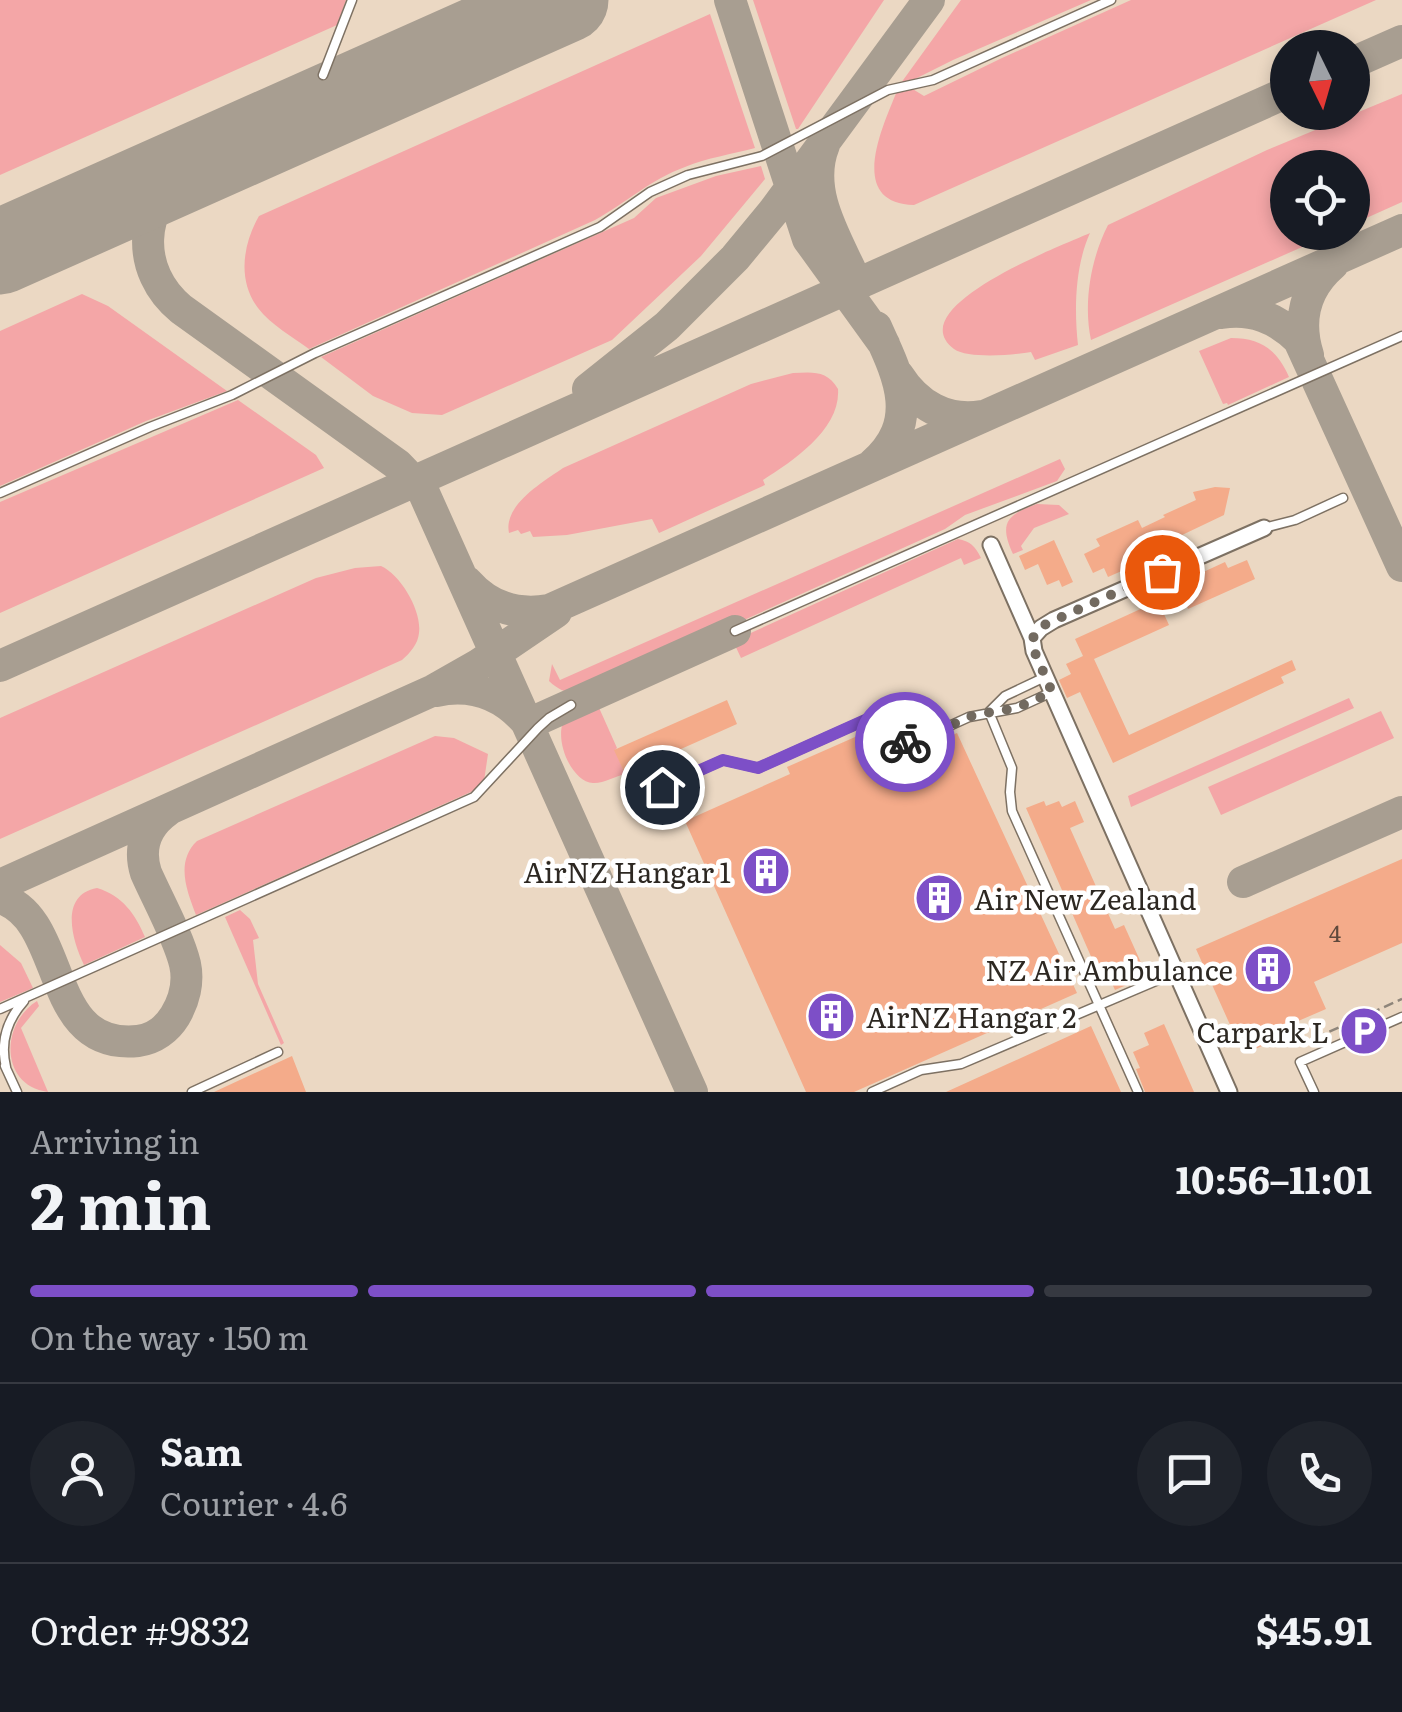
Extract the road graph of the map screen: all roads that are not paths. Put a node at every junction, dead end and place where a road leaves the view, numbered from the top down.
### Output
1 (352, 0) edge
2 (1111, 0) edge
3 (323, 75) dead end
4 (1402, 336) edge
5 (0, 492) edge
6 (1343, 498) dead end
7 (1264, 528) joint
8 (991, 545) dead end
9 (736, 631) dead end
10 (1032, 638) junction
11 (1049, 684) junction
12 (571, 705) dead end
13 (989, 712) junction
14 (662, 787) dead end
15 (1176, 972) junction
16 (31, 995) junction
17 (1100, 1005) junction
18 (0, 1009) edge
19 (1402, 1017) edge
20 (278, 1052) dead end
21 (3, 1062) edge
22 (18, 1092) edge
23 (192, 1092) edge
24 (872, 1092) edge
25 (1138, 1092) edge
26 (1229, 1092) edge
27 (1314, 1092) edge

1 - 3 lane
2 - 5 lane
4 - 9 lane
6 - 7 lane
7 - 10 street
8 - 10 street
10 - 11 street
11 - 13 lane
11 - 13 lane
11 - 15 street
12 - 16 lane
13 - 14 lane
13 - 17 lane
15 - 17 lane
15 - 26 street
16 - 18 lane
16 - 21 lane
17 - 24 lane
17 - 25 lane
19 - 27 lane
20 - 23 lane
21 - 22 lane

